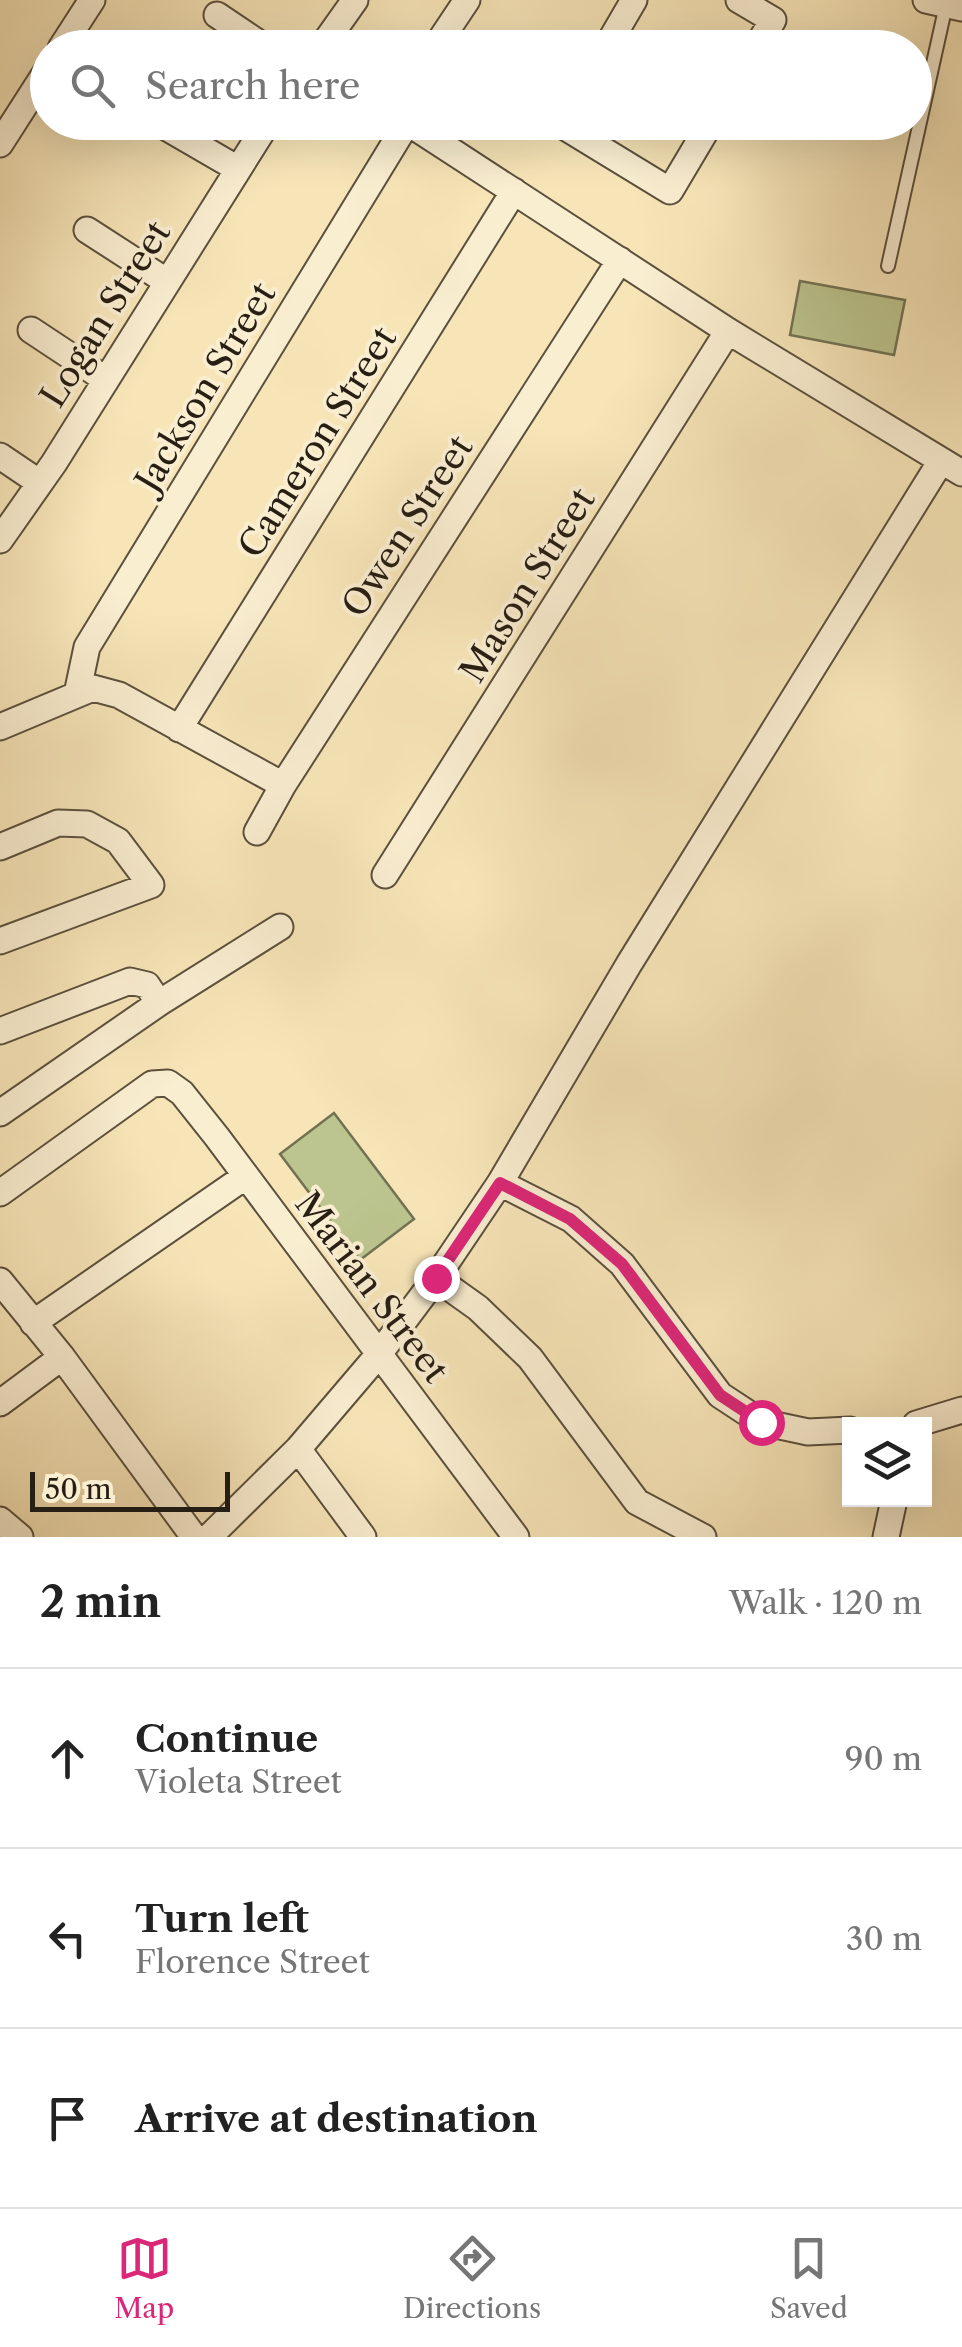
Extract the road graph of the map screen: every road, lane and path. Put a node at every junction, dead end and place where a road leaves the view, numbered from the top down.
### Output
1 (92, 0) edge
2 (355, 0) edge
3 (467, 0) edge
4 (634, 0) edge
5 (740, 0) edge
6 (944, 4) edge
7 (216, 16) dead end
8 (73, 30) edge
9 (238, 30) edge
10 (334, 30) edge
11 (447, 30) edge
12 (616, 30) edge
13 (767, 30) edge
14 (932, 60) edge
15 (30, 97) edge
16 (187, 140) edge
17 (257, 140) edge
18 (397, 140) edge
19 (434, 140) edge
20 (588, 140) edge
21 (701, 140) edge
22 (915, 140) edge
23 (0, 144) edge
24 (238, 170) junction
25 (514, 191) junction
26 (86, 230) dead end
27 (620, 260) junction
28 (888, 266) dead end
29 (166, 281) junction
30 (32, 330) dead end
31 (728, 332) junction
32 (105, 380) junction
33 (0, 456) edge
34 (951, 467) edge
35 (40, 483) junction
36 (0, 540) edge
37 (77, 694) junction
38 (0, 727) edge
39 (179, 729) junction
40 (283, 785) junction
41 (257, 832) dead end
42 (0, 847) edge
43 (385, 876) dead end
44 (280, 927) dead end
45 (0, 941) edge
46 (159, 1003) junction
47 (0, 1032) edge
48 (0, 1113) edge
49 (246, 1176) junction
50 (500, 1183) junction
51 (0, 1194) edge
52 (436, 1278) junction
53 (0, 1281) edge
54 (33, 1323) junction
55 (379, 1354) junction
56 (62, 1357) junction
57 (0, 1403) edge
58 (962, 1410) edge
59 (932, 1419) edge
60 (842, 1430) edge
61 (298, 1449) junction
62 (892, 1507) edge
63 (0, 1520) edge
64 (20, 1537) edge
65 (194, 1537) edge
66 (208, 1537) edge
67 (363, 1537) edge
68 (516, 1537) edge
69 (702, 1537) edge
70 (886, 1537) edge

1 - 8 street
2 - 10 street
3 - 11 street
4 - 12 street
5 - 13 street
6 - 14 lane
7 - 9 street
15 - 23 street
16 - 24 street
17 - 24 street, Logan Street
18 - 37 street, Jackson Street
19 - 25 street
20 - 21 street
22 - 28 lane
24 - 29 street, Logan Street
25 - 27 street
25 - 39 street, Cameron Street
26 - 29 street
27 - 31 street
27 - 40 street, Owen Street
29 - 32 street, Logan Street
30 - 32 street
31 - 34 street
31 - 43 street, Mason Street
32 - 35 street, Logan Street
33 - 35 street
34 - 50 street
35 - 36 street, Logan Street
37 - 38 street
37 - 39 street
39 - 40 street
40 - 41 street, Owen Street
42 - 45 street
44 - 46 street
46 - 47 street
46 - 48 street
49 - 51 street, Marian Street
49 - 54 street
49 - 55 street, Marian Street
50 - 52 street
50 - 60 street
52 - 55 street
52 - 69 street
53 - 54 street
54 - 56 street
55 - 61 street
55 - 68 street, Marian Street
56 - 57 street
56 - 65 street
58 - 59 street
61 - 66 street
61 - 67 street
62 - 70 street
63 - 64 street

